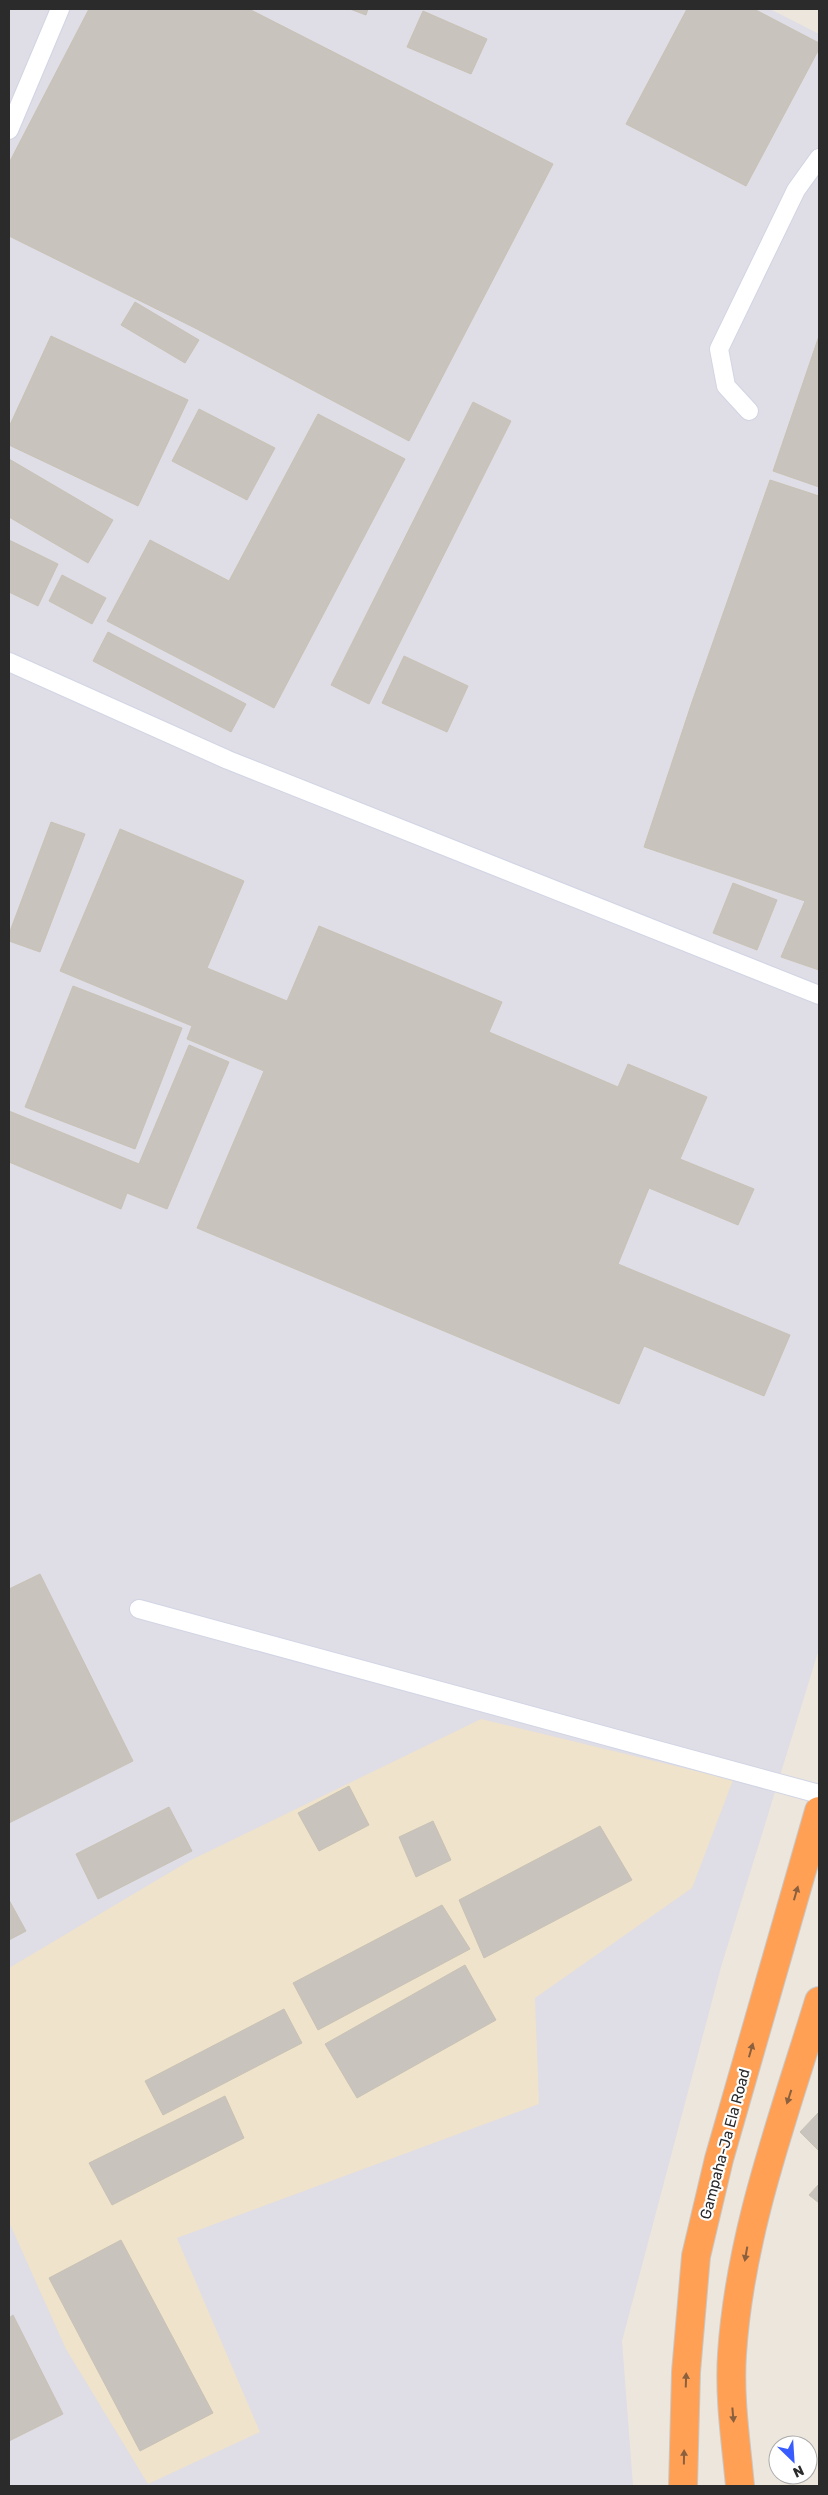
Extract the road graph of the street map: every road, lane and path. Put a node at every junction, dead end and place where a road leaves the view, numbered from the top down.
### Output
1 (60, 9) edge
2 (9, 130) edge
3 (819, 158) edge
4 (749, 411) dead end
5 (9, 662) edge
6 (819, 995) edge
7 (139, 1609) dead end
8 (819, 1794) edge
9 (819, 1811) edge
10 (819, 2000) edge
11 (683, 2486) edge
12 (740, 2486) edge

1 - 2 lane
3 - 4 lane
5 - 6 lane
7 - 8 lane
11 -> 9 highway, Gampaha-Ja Ela Road
10 -> 12 highway

